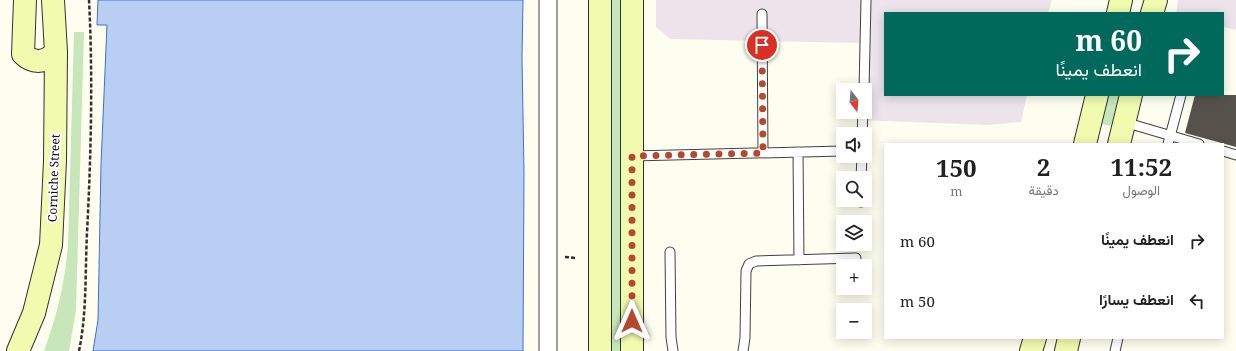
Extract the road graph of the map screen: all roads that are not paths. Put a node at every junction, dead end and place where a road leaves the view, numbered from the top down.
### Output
1 (25, 0) edge
2 (53, 0) edge
3 (548, 0) edge
4 (600, 0) edge
5 (632, 0) edge
6 (866, 0) edge
7 (1121, 0) edge
8 (1156, 0) edge
9 (1118, 12) edge
10 (1152, 12) edge
11 (762, 14) dead end
12 (56, 52) junction
13 (864, 83) edge
14 (1097, 96) edge
15 (1131, 96) edge
16 (1181, 96) edge
17 (1124, 122) junction
18 (1169, 140) edge
19 (1085, 143) edge
20 (1119, 143) edge
21 (1191, 143) edge
22 (1224, 151) edge
23 (798, 152) junction
24 (836, 152) edge
25 (763, 153) junction
26 (1236, 155) edge
27 (632, 156) junction
28 (670, 252) dead end
29 (856, 258) dead end
30 (799, 260) junction
31 (1035, 339) edge
32 (1069, 339) edge
33 (1118, 339) edge
34 (18, 351) edge
35 (548, 351) edge
36 (600, 351) edge
37 (632, 351) edge
38 (673, 351) edge
39 (743, 351) edge
40 (1031, 351) edge
41 (1066, 351) edge
42 (1115, 351) edge

1 - 12 main road
2 - 12 main road, Corniche Street
3 - 35 street
4 - 36 main road
5 - 27 main road
6 - 13 lane
7 - 9 main road
8 - 10 main road
11 - 25 lane
12 - 34 main road, Corniche Street
14 - 19 main road
15 - 17 main road
16 - 18 lane
17 - 18 lane
17 - 20 main road
18 - 21 lane
22 - 26 lane
23 - 24 lane
23 - 25 lane
23 - 30 lane
25 - 27 lane
27 - 37 main road
28 - 38 lane
29 - 30 lane
30 - 39 lane
31 - 40 main road
32 - 41 main road
33 - 42 lane

